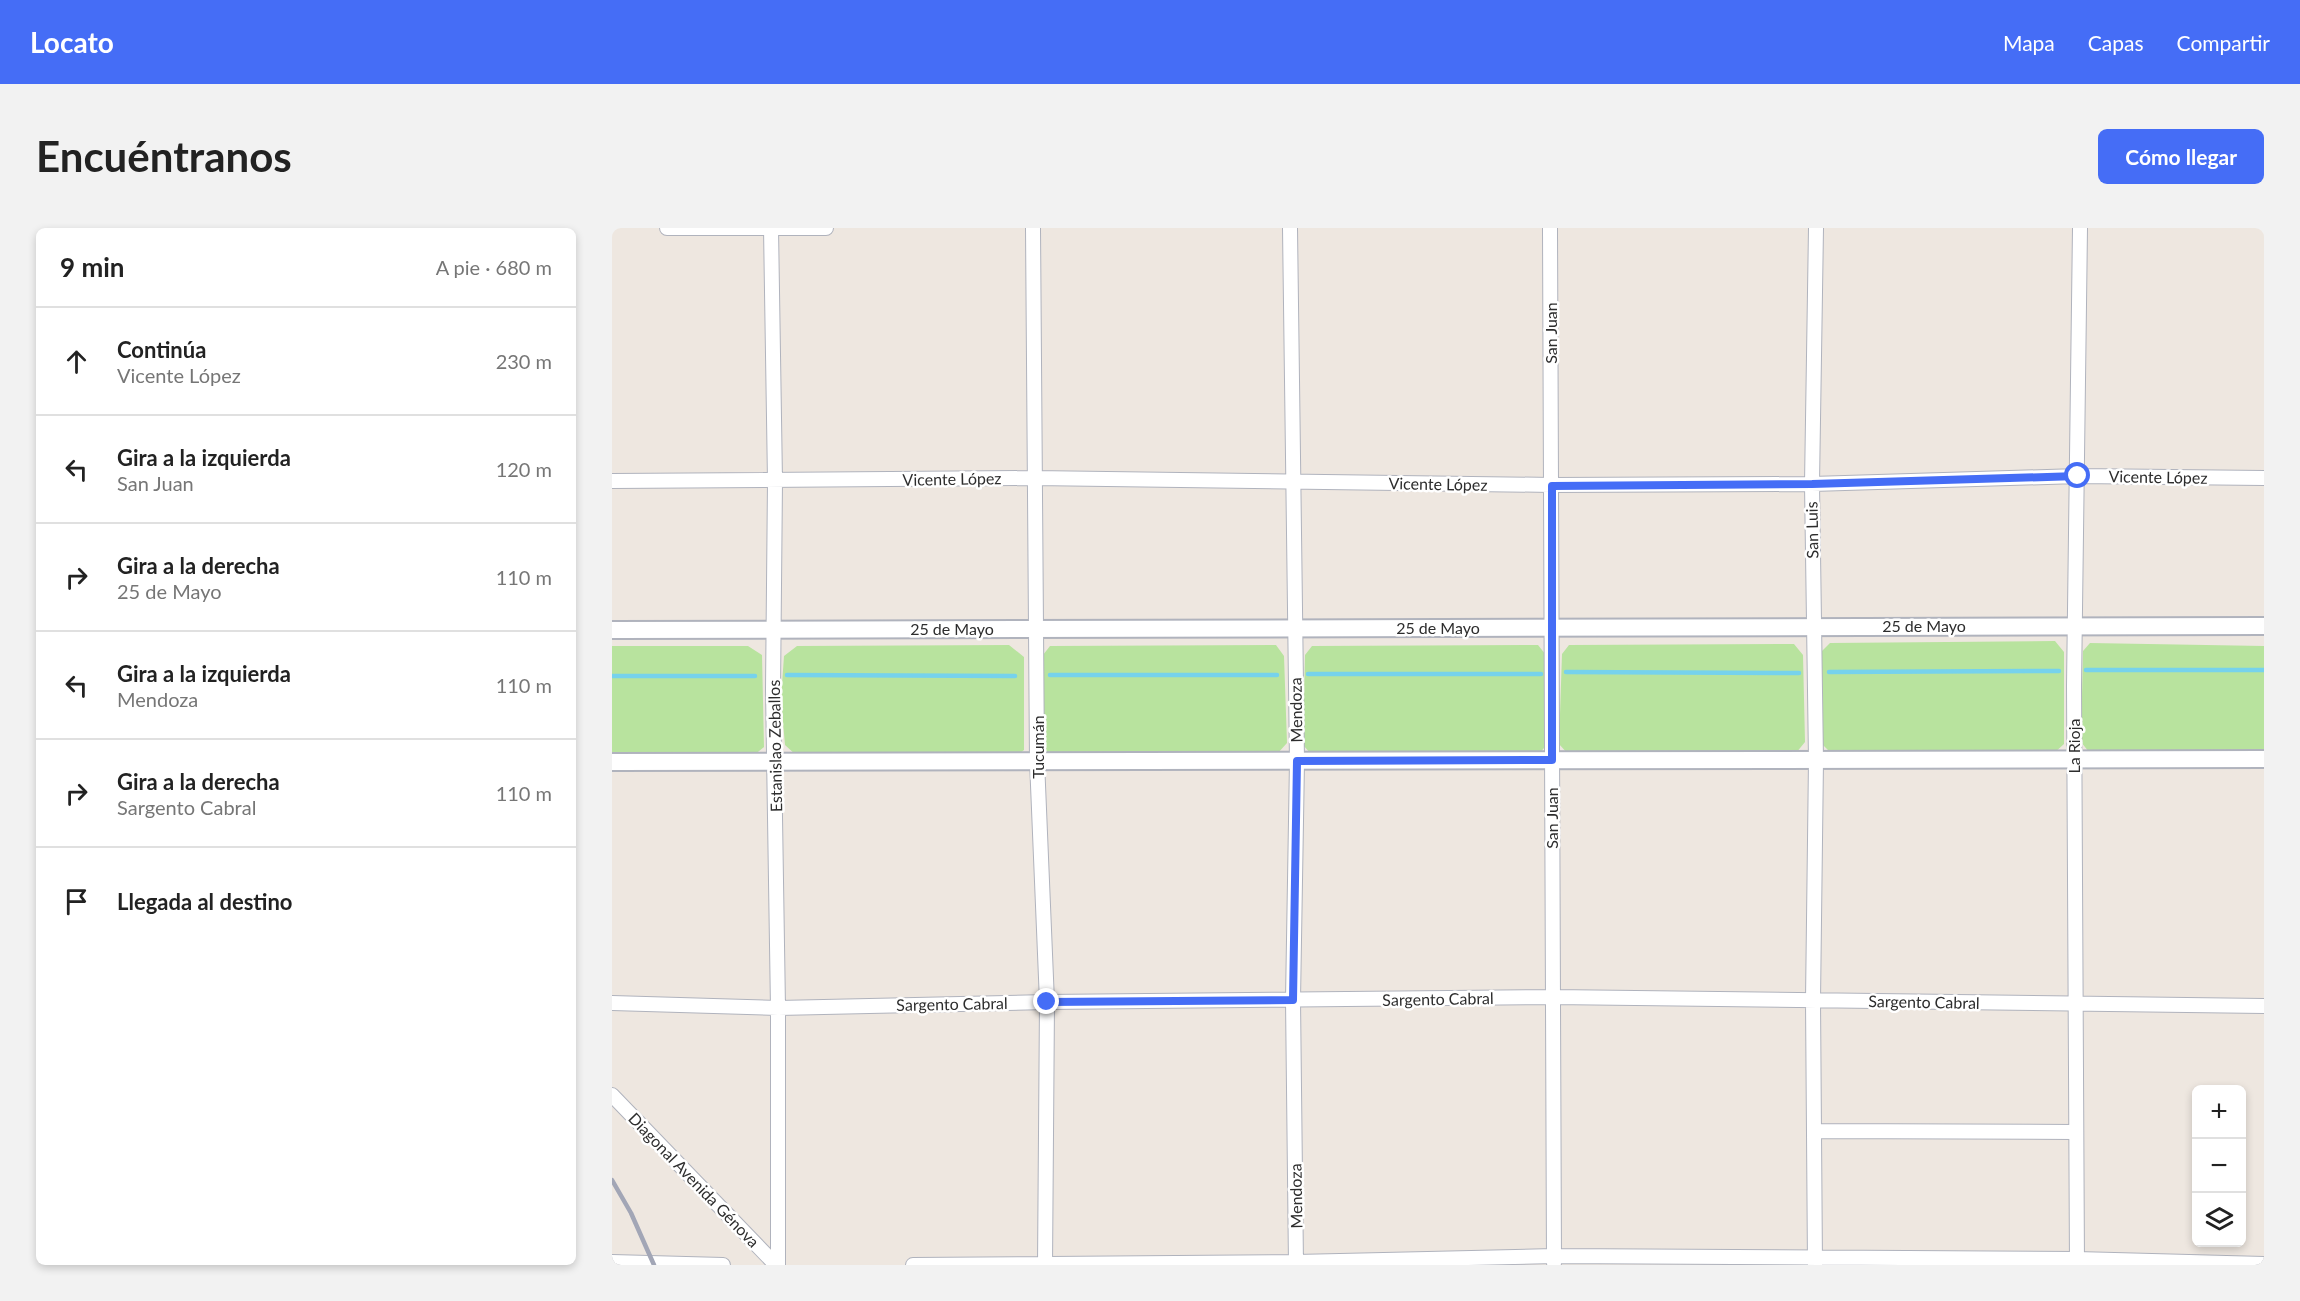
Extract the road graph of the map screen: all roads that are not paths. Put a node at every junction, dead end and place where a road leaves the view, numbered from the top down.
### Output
1 (667, 228) edge
2 (826, 228) edge
3 (1033, 228) edge
4 (1290, 228) edge
5 (1550, 228) edge
6 (1816, 228) edge
7 (2080, 228) edge
8 (771, 229) edge
9 (2078, 476) junction
10 (1034, 478) junction
11 (2264, 478) edge
12 (612, 481) edge
13 (776, 481) junction
14 (1291, 482) junction
15 (1812, 484) junction
16 (1552, 486) junction
17 (2076, 626) junction
18 (2264, 626) edge
19 (1813, 627) junction
20 (1295, 628) junction
21 (1552, 628) junction
22 (1037, 629) junction
23 (612, 630) edge
24 (774, 630) junction
25 (2075, 759) junction
26 (2264, 759) edge
27 (1552, 760) junction
28 (1816, 760) junction
29 (1037, 761) junction
30 (1297, 761) junction
31 (612, 762) edge
32 (775, 762) junction
33 (1553, 998) junction
34 (1293, 1000) junction
35 (1813, 1001) junction
36 (1047, 1002) junction
37 (612, 1003) edge
38 (2074, 1004) junction
39 (2264, 1006) edge
40 (778, 1008) junction
41 (612, 1095) edge
42 (1814, 1131) junction
43 (2075, 1132) junction
44 (1554, 1261) edge
45 (1688, 1261) edge
46 (1815, 1261) edge
47 (612, 1262) edge
48 (2077, 1262) edge
49 (1045, 1264) edge
50 (1296, 1264) edge
51 (2264, 1264) edge
52 (723, 1265) edge
53 (777, 1265) edge
54 (913, 1265) edge

1 - 8 street
2 - 8 street
3 - 10 street, Tucumán
4 - 14 street, Mendoza
5 - 16 street, San Juan
6 - 15 street, San Luis
7 - 9 street, La Rioja
8 - 13 street, Estanislao Zeballos
9 - 11 street, Vicente López
9 - 15 street, Vicente López
9 - 17 street, La Rioja
10 - 13 street, Vicente López
10 - 14 street, Vicente López
10 - 22 street, Tucumán
12 - 13 street, Vicente López
13 - 24 street, Estanislao Zeballos
14 - 16 street, Vicente López
14 - 20 street, Mendoza
15 - 16 street, Vicente López
15 - 19 street, San Luis
16 - 21 street, San Juan
17 - 18 street, 25 de Mayo
17 - 19 street, 25 de Mayo
17 - 25 street, La Rioja
19 - 21 street, 25 de Mayo
19 - 28 street, San Luis
20 - 21 street, 25 de Mayo
20 - 22 street, 25 de Mayo
20 - 30 street, Mendoza
21 - 27 street, San Juan
22 - 24 street, 25 de Mayo
22 - 29 street, Tucumán
23 - 24 street, 25 de Mayo
24 - 32 street, Estanislao Zeballos
25 - 26 street
25 - 28 street
25 - 38 street, La Rioja
27 - 28 street
27 - 30 street
27 - 33 street, San Juan
28 - 35 street, San Luis
29 - 30 street
29 - 32 street
29 - 36 street, Tucumán
30 - 34 street, Mendoza
31 - 32 street
32 - 40 street, Estanislao Zeballos
33 - 34 street, Sargento Cabral
33 - 35 street, Sargento Cabral
33 - 44 street, San Juan
34 - 36 street, Sargento Cabral
34 - 50 street, Mendoza
35 - 38 street, Sargento Cabral
35 - 42 street, San Luis
36 - 40 street, Sargento Cabral
36 - 49 street, Tucumán
37 - 40 street, Sargento Cabral
38 - 39 street, Sargento Cabral
38 - 43 street, La Rioja
40 - 53 street, Estanislao Zeballos
41 - 53 street, Diagonal Avenida Génova
42 - 43 street
42 - 46 street, San Luis
43 - 48 street, La Rioja
44 - 45 street
44 - 50 street
45 - 46 street
46 - 48 street
47 - 52 street
48 - 51 street
49 - 50 street
49 - 54 street

